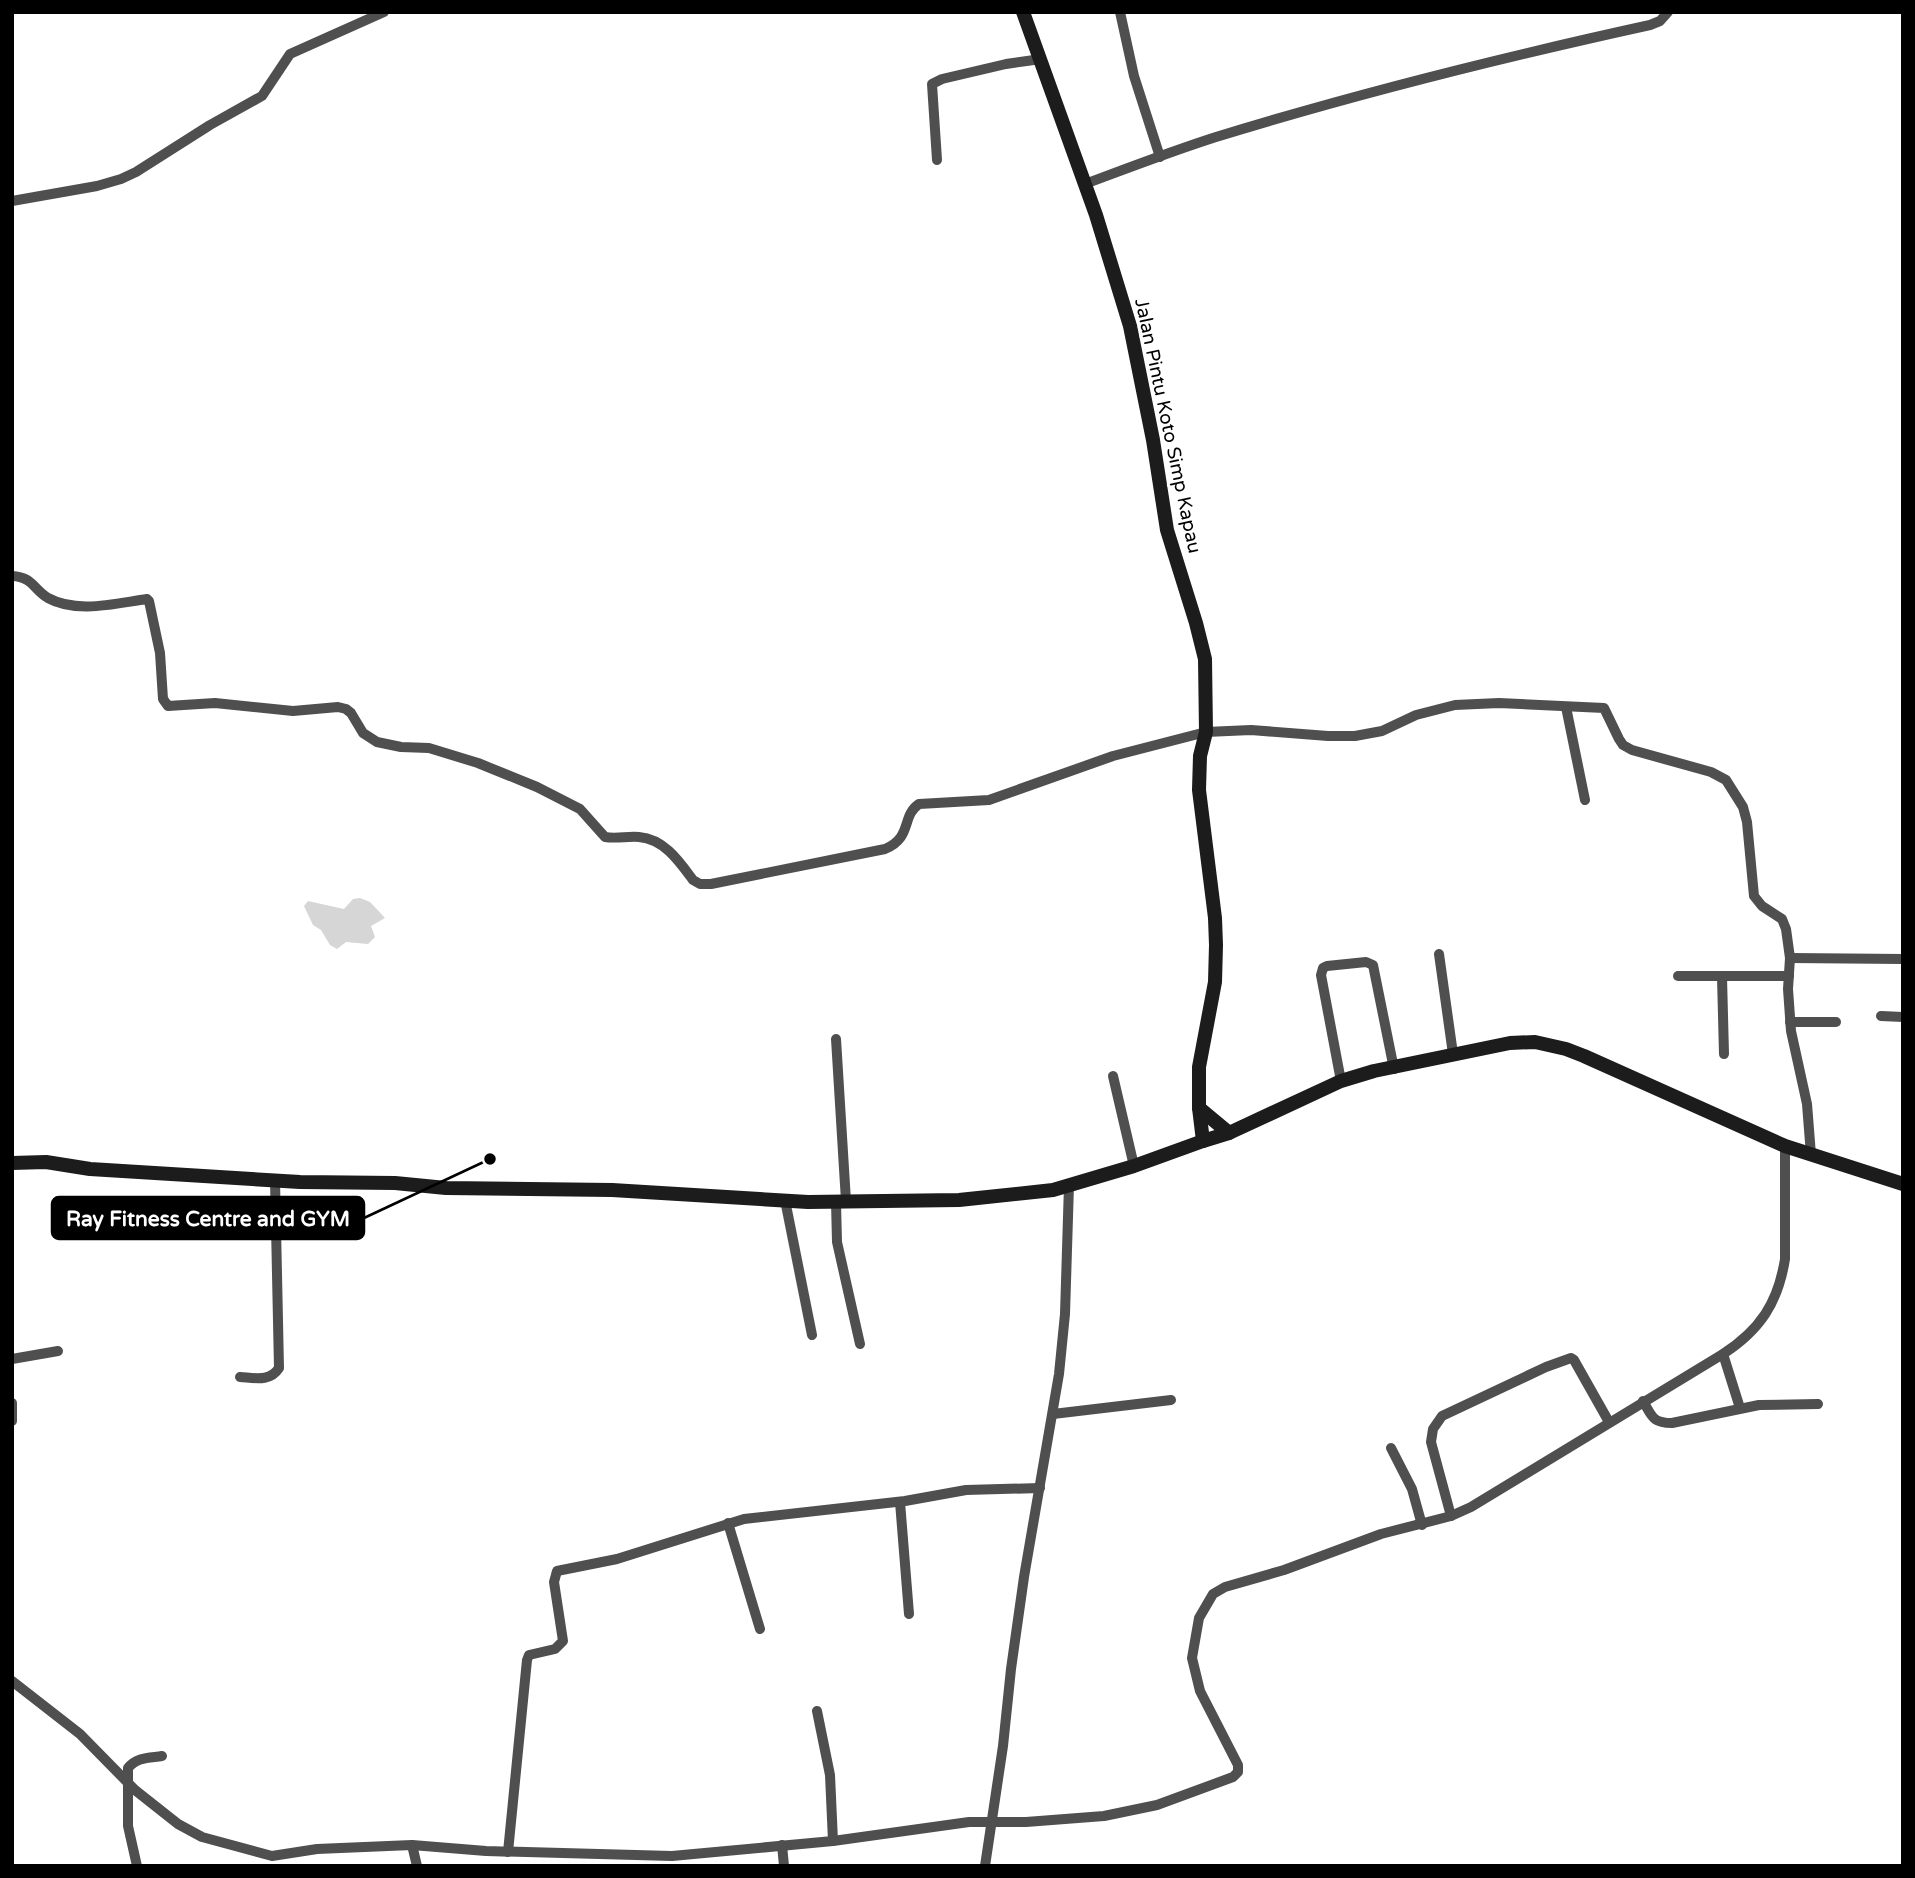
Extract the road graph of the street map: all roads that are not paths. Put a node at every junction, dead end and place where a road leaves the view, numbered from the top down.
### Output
1 (384, 12) edge
2 (1023, 12) edge
3 (1120, 12) edge
4 (1668, 12) edge
5 (1041, 60) junction
6 (1160, 157) junction
7 (937, 160) dead end
8 (1085, 184) junction
9 (12, 201) edge
10 (12, 576) edge
11 (1566, 707) junction
12 (1206, 732) junction
13 (1585, 800) dead end
14 (1439, 954) dead end
15 (1790, 958) junction
16 (1903, 960) edge
17 (1678, 976) dead end
18 (1722, 976) junction
19 (1789, 976) junction
20 (1881, 1016) dead end
21 (1903, 1017) edge
22 (1790, 1022) junction
23 (1836, 1022) dead end
24 (836, 1039) dead end
25 (1453, 1054) junction
26 (1724, 1054) dead end
27 (1394, 1069) junction
28 (1113, 1076) dead end
29 (1341, 1081) junction
30 (1199, 1108) junction
31 (1229, 1133) junction
32 (1203, 1141) junction
33 (1785, 1146) junction
34 (1811, 1154) junction
35 (12, 1163) edge
36 (1134, 1166) junction
37 (275, 1180) junction
38 (1903, 1184) edge
39 (1069, 1185) junction
40 (785, 1200) junction
41 (841, 1201) junction
42 (813, 1335) dead end
43 (860, 1344) dead end
44 (58, 1352) dead end
45 (1723, 1354) junction
46 (12, 1359) edge
47 (240, 1377) dead end
48 (1171, 1401) dead end
49 (1643, 1401) junction
50 (12, 1403) edge
51 (1818, 1404) dead end
52 (1740, 1408) junction
53 (1053, 1414) junction
54 (12, 1421) edge
55 (1609, 1422) junction
56 (1391, 1448) dead end
57 (1040, 1488) junction
58 (900, 1502) junction
59 (1451, 1516) junction
60 (727, 1523) junction
61 (1422, 1525) junction
62 (909, 1614) dead end
63 (760, 1629) dead end
64 (12, 1681) edge
65 (817, 1711) dead end
66 (162, 1756) dead end
67 (127, 1782) junction
68 (991, 1821) junction
69 (833, 1841) junction
70 (412, 1845) junction
71 (782, 1845) junction
72 (508, 1852) junction
73 (137, 1866) edge
74 (417, 1866) edge
75 (784, 1866) edge
76 (985, 1866) edge

1 - 9 street
2 - 5 street, Jalan Pintu Koto Simp Kapau
3 - 6 street
4 - 6 street
5 - 7 street
5 - 8 street, Jalan Pintu Koto Simp Kapau
6 - 8 street
8 - 12 street, Jalan Pintu Koto Simp Kapau
10 - 12 street
11 - 12 street
11 - 13 street
11 - 15 street
12 - 30 street, Jalan Pintu Koto Simp Kapau
14 - 25 street
15 - 16 street
15 - 19 street
17 - 18 street
18 - 19 street
18 - 26 street
19 - 22 street
20 - 21 street
22 - 23 street
22 - 34 street
24 - 41 street
25 - 27 street
25 - 33 street
27 - 29 street
27 - 29 street
28 - 36 street
29 - 31 street
30 - 31 street
30 - 32 street, Jalan Pintu Koto Simp Kapau
31 - 32 street
32 - 36 street
33 - 34 street
33 - 45 street
34 - 38 street
35 - 37 street
36 - 39 street
37 - 40 street
37 - 47 street
39 - 41 street
39 - 53 street
40 - 41 street
40 - 42 street
41 - 43 street
44 - 46 street
45 - 49 street
45 - 52 street
48 - 53 street
49 - 52 street
49 - 55 street
50 - 54 street
51 - 52 street
53 - 57 street
55 - 59 street
55 - 59 street
56 - 61 street
57 - 58 street
57 - 68 street
58 - 60 street
58 - 62 street
59 - 61 street
60 - 63 street
60 - 72 street
61 - 68 street
64 - 67 street
65 - 69 street
66 - 67 street
67 - 70 street
67 - 73 street
68 - 69 street
68 - 76 street
69 - 71 street
70 - 72 street
70 - 74 street
71 - 72 street
71 - 75 street

